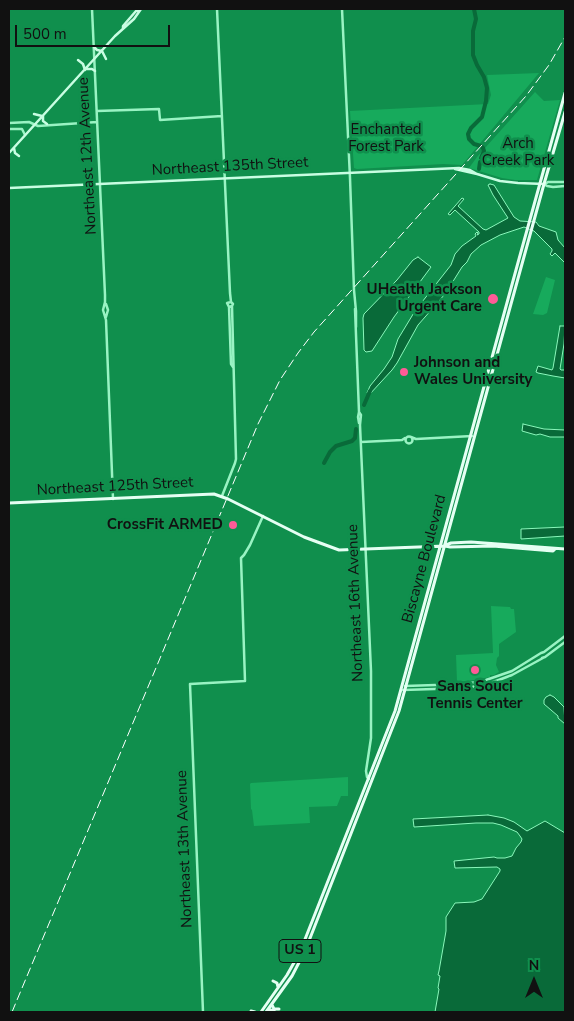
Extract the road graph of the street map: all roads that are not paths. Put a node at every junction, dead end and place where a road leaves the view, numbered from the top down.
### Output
1 (92, 9) edge
2 (217, 9) edge
3 (342, 9) edge
4 (140, 10) edge
5 (94, 47) junction
6 (102, 51) junction
7 (94, 59) junction
8 (106, 59) dead end
9 (78, 60) dead end
10 (86, 69) junction
11 (95, 72) junction
12 (565, 93) edge
13 (97, 112) junction
14 (565, 112) edge
15 (34, 114) dead end
16 (42, 116) junction
17 (222, 116) junction
18 (9, 122) edge
19 (97, 122) junction
20 (35, 124) junction
21 (48, 124) junction
22 (9, 129) edge
23 (25, 135) junction
24 (553, 135) junction
25 (558, 136) junction
26 (14, 147) junction
27 (9, 153) edge
28 (19, 156) dead end
29 (350, 173) junction
30 (225, 178) junction
31 (565, 182) edge
32 (100, 184) junction
33 (540, 184) junction
34 (544, 184) junction
35 (565, 186) edge
36 (9, 188) edge
37 (532, 220) junction
38 (482, 394) junction
39 (484, 404) junction
40 (479, 405) junction
41 (481, 416) junction
42 (470, 436) junction
43 (475, 436) junction
44 (412, 438) junction
45 (416, 439) junction
46 (404, 440) junction
47 (361, 442) junction
48 (412, 442) junction
49 (222, 496) junction
50 (113, 499) junction
51 (9, 503) edge
52 (263, 516) junction
53 (448, 534) junction
54 (454, 543) junction
55 (474, 543) junction
56 (440, 546) junction
57 (445, 546) junction
58 (468, 546) junction
59 (519, 546) junction
60 (365, 549) junction
61 (565, 549) edge
62 (565, 636) edge
63 (414, 642) junction
64 (565, 642) edge
65 (416, 652) junction
66 (543, 655) junction
67 (404, 688) junction
68 (369, 779) junction
69 (371, 785) junction
70 (273, 981) dead end
71 (278, 989) junction
72 (272, 1004) junction
73 (250, 1010) dead end
74 (277, 1011) edge
75 (203, 1012) edge
76 (255, 1012) edge
77 (261, 1012) edge
78 (266, 1012) edge

1 - 5 street, Northeast 12th Avenue
2 - 17 street
3 - 29 street, Northeast 16th Avenue
4 - 6 main road
5 - 6 main road
5 - 7 street, Northeast 12th Avenue
6 - 7 main road
6 - 8 main road
7 - 10 main road
7 - 11 street, Northeast 12th Avenue
9 - 10 main road
10 - 11 main road
10 - 16 main road
11 - 13 street, Northeast 12th Avenue
12 - 24 main road, Biscayne Boulevard / US 1
13 - 17 street
13 - 19 street, Northeast 12th Avenue
14 - 25 main road, Biscayne Boulevard / US 1
15 - 16 main road
16 - 20 main road
16 - 21 main road
17 - 30 street
18 - 20 street
19 - 21 street
19 - 32 street, Northeast 12th Avenue
20 - 21 street
20 - 23 main road
22 - 23 street
23 - 26 main road
24 - 25 main road
24 - 33 main road, Biscayne Boulevard / US 1
25 - 34 main road, Biscayne Boulevard / US 1
26 - 27 main road
26 - 28 main road
29 - 30 main road, Northeast 135th Street
29 - 33 main road, Northeast 135th Street
29 - 47 street, Northeast 16th Avenue
30 - 32 main road, Northeast 135th Street
30 - 49 street
31 - 34 street, Northeast 135th Street
32 - 36 main road, Northeast 135th Street
32 - 50 street, Northeast 12th Avenue
33 - 34 main road, Northeast 135th Street
33 - 37 main road, Biscayne Boulevard / US 1
34 - 35 street, Northeast 135th Street
34 - 37 main road, Biscayne Boulevard / US 1
37 - 38 main road, Biscayne Boulevard / US 1
37 - 39 main road, Biscayne Boulevard / US 1
38 - 39 main road
38 - 40 main road, Biscayne Boulevard / US 1
39 - 41 main road, Biscayne Boulevard / US 1
40 - 41 main road
40 - 42 main road, Biscayne Boulevard / US 1
41 - 43 main road, Biscayne Boulevard / US 1
42 - 43 street
42 - 45 street
42 - 56 main road, Biscayne Boulevard / US 1
43 - 53 main road, Biscayne Boulevard / US 1
44 - 45 street
44 - 46 street
44 - 48 street
45 - 48 street
46 - 47 street
46 - 48 street
47 - 60 street, Northeast 16th Avenue
49 - 50 main road, Northeast 125th Street
49 - 52 main road
50 - 51 main road, Northeast 125th Street
52 - 60 main road
52 - 75 street, Northeast 13th Avenue
53 - 54 main road
53 - 57 main road, Biscayne Boulevard / US 1
54 - 55 main road
54 - 57 main road
55 - 58 main road
55 - 59 main road
56 - 57 main road
56 - 60 main road
56 - 63 main road, Biscayne Boulevard / US 1
57 - 58 main road
57 - 65 main road, Biscayne Boulevard / US 1
58 - 59 main road
59 - 61 main road
60 - 68 street, Northeast 16th Avenue
62 - 66 street
63 - 65 main road
63 - 67 main road, Biscayne Boulevard / US 1
64 - 66 street
65 - 67 main road, Biscayne Boulevard / US 1
66 - 67 street
67 - 68 main road, Biscayne Boulevard / US 1
67 - 69 main road, Biscayne Boulevard / US 1
68 - 69 main road
68 - 71 main road, Biscayne Boulevard / US 1
69 - 72 main road, Biscayne Boulevard / US 1
70 - 71 main road
71 - 77 main road, Biscayne Boulevard / US 1
72 - 74 main road
72 - 78 main road, Biscayne Boulevard / US 1
73 - 76 main road
74 - 78 main road

